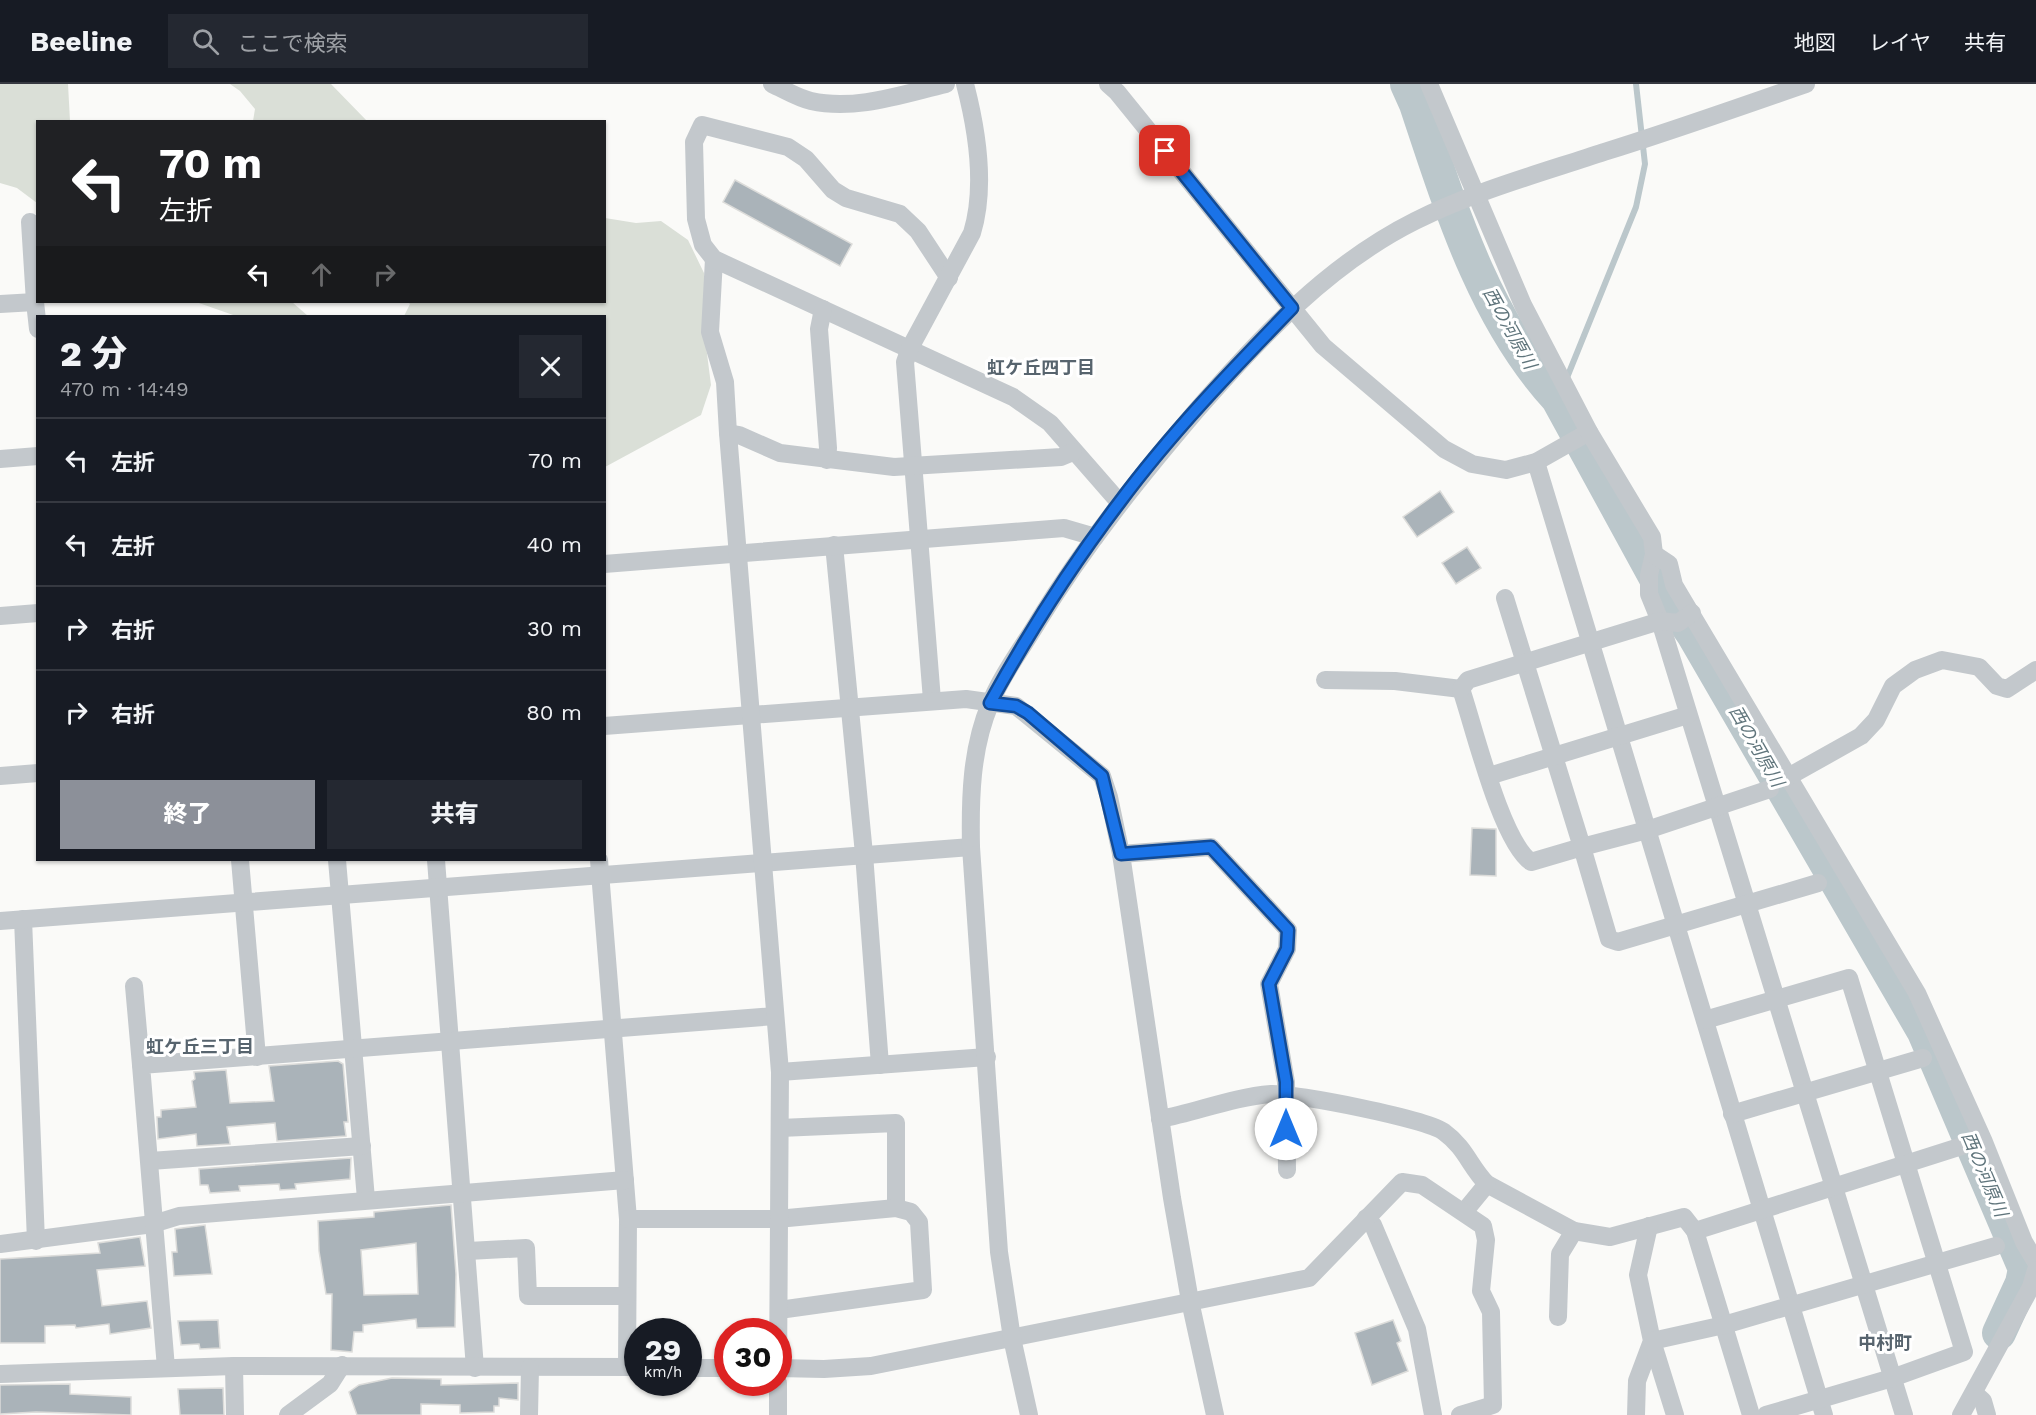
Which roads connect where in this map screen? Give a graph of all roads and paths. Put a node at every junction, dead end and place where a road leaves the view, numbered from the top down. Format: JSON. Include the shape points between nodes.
{"nodes":[{"id":1,"x":772,"y":84,"type":"edge"},
{"id":2,"x":946,"y":84,"type":"edge"},
{"id":3,"x":965,"y":84,"type":"edge"},
{"id":4,"x":1108,"y":84,"type":"edge"},
{"id":5,"x":1429,"y":84,"type":"edge"},
{"id":6,"x":1806,"y":84,"type":"edge"},
{"id":7,"x":1477,"y":196,"type":"junction"},
{"id":8,"x":30,"y":222,"type":"dead end"},
{"id":9,"x":714,"y":259,"type":"junction"},
{"id":10,"x":949,"y":278,"type":"junction"},
{"id":11,"x":35,"y":302,"type":"junction"},
{"id":12,"x":0,"y":304,"type":"edge"},
{"id":13,"x":1292,"y":308,"type":"junction"},
{"id":14,"x":823,"y":309,"type":"junction"},
{"id":15,"x":36,"y":315,"type":"edge"},
{"id":16,"x":909,"y":348,"type":"junction"},
{"id":17,"x":1589,"y":432,"type":"junction"},
{"id":18,"x":728,"y":434,"type":"junction"},
{"id":19,"x":1073,"y":452,"type":"junction"},
{"id":20,"x":36,"y":456,"type":"edge"},
{"id":21,"x":0,"y":459,"type":"edge"},
{"id":22,"x":827,"y":460,"type":"junction"},
{"id":23,"x":1536,"y":462,"type":"junction"},
{"id":24,"x":911,"y":467,"type":"junction"},
{"id":25,"x":1119,"y":502,"type":"junction"},
{"id":26,"x":1095,"y":537,"type":"junction"},
{"id":27,"x":918,"y":538,"type":"junction"},
{"id":28,"x":834,"y":545,"type":"junction"},
{"id":29,"x":736,"y":553,"type":"junction"},
{"id":30,"x":1652,"y":563,"type":"junction"},
{"id":31,"x":606,"y":564,"type":"edge"},
{"id":32,"x":1505,"y":598,"type":"dead end"},
{"id":33,"x":36,"y":613,"type":"edge"},
{"id":34,"x":0,"y":616,"type":"edge"},
{"id":35,"x":1686,"y":618,"type":"junction"},
{"id":36,"x":1660,"y":621,"type":"junction"},
{"id":37,"x":1589,"y":643,"type":"junction"},
{"id":38,"x":1526,"y":664,"type":"junction"},
{"id":39,"x":2036,"y":670,"type":"edge"},
{"id":40,"x":1325,"y":680,"type":"dead end"},
{"id":41,"x":1461,"y":689,"type":"junction"},
{"id":42,"x":932,"y":700,"type":"junction"},
{"id":43,"x":990,"y":703,"type":"junction"},
{"id":44,"x":848,"y":707,"type":"junction"},
{"id":45,"x":1688,"y":715,"type":"junction"},
{"id":46,"x":751,"y":716,"type":"junction"},
{"id":47,"x":606,"y":726,"type":"edge"},
{"id":48,"x":1617,"y":735,"type":"junction"},
{"id":49,"x":1554,"y":755,"type":"junction"},
{"id":50,"x":36,"y":773,"type":"edge"},
{"id":51,"x":0,"y":776,"type":"edge"},
{"id":52,"x":1489,"y":776,"type":"junction"},
{"id":53,"x":1788,"y":777,"type":"junction"},
{"id":54,"x":1770,"y":789,"type":"dead end"},
{"id":55,"x":1717,"y":806,"type":"junction"},
{"id":56,"x":1647,"y":830,"type":"junction"},
{"id":57,"x":1582,"y":847,"type":"junction"},
{"id":58,"x":971,"y":848,"type":"junction"},
{"id":59,"x":864,"y":854,"type":"junction"},
{"id":60,"x":1121,"y":854,"type":"junction"},
{"id":61,"x":240,"y":861,"type":"edge"},
{"id":62,"x":337,"y":861,"type":"edge"},
{"id":63,"x":436,"y":861,"type":"edge"},
{"id":64,"x":765,"y":862,"type":"junction"},
{"id":65,"x":599,"y":867,"type":"edge"},
{"id":66,"x":1818,"y":883,"type":"dead end"},
{"id":67,"x":439,"y":888,"type":"junction"},
{"id":68,"x":339,"y":896,"type":"junction"},
{"id":69,"x":243,"y":903,"type":"junction"},
{"id":70,"x":1745,"y":903,"type":"junction"},
{"id":71,"x":23,"y":919,"type":"junction"},
{"id":72,"x":0,"y":921,"type":"edge"},
{"id":73,"x":1675,"y":926,"type":"junction"},
{"id":74,"x":134,"y":986,"type":"dead end"},
{"id":75,"x":1776,"y":1000,"type":"junction"},
{"id":76,"x":775,"y":1016,"type":"junction"},
{"id":77,"x":1705,"y":1020,"type":"junction"},
{"id":78,"x":612,"y":1029,"type":"junction"},
{"id":79,"x":450,"y":1041,"type":"junction"},
{"id":80,"x":353,"y":1050,"type":"junction"},
{"id":81,"x":257,"y":1057,"type":"junction"},
{"id":82,"x":987,"y":1057,"type":"junction"},
{"id":83,"x":1923,"y":1058,"type":"dead end"},
{"id":84,"x":141,"y":1065,"type":"junction"},
{"id":85,"x":880,"y":1065,"type":"junction"},
{"id":86,"x":1876,"y":1071,"type":"junction"},
{"id":87,"x":780,"y":1072,"type":"junction"},
{"id":88,"x":1805,"y":1093,"type":"junction"},
{"id":89,"x":1286,"y":1095,"type":"junction"},
{"id":90,"x":1732,"y":1114,"type":"junction"},
{"id":91,"x":1160,"y":1119,"type":"junction"},
{"id":92,"x":780,"y":1128,"type":"junction"},
{"id":93,"x":362,"y":1146,"type":"junction"},
{"id":94,"x":1962,"y":1146,"type":"dead end"},
{"id":95,"x":150,"y":1161,"type":"junction"},
{"id":96,"x":1907,"y":1165,"type":"junction"},
{"id":97,"x":1287,"y":1170,"type":"dead end"},
{"id":98,"x":625,"y":1180,"type":"junction"},
{"id":99,"x":1487,"y":1184,"type":"junction"},
{"id":100,"x":1833,"y":1186,"type":"junction"},
{"id":101,"x":463,"y":1193,"type":"junction"},
{"id":102,"x":366,"y":1199,"type":"junction"},
{"id":103,"x":896,"y":1208,"type":"junction"},
{"id":104,"x":1762,"y":1209,"type":"junction"},
{"id":105,"x":1464,"y":1212,"type":"junction"},
{"id":106,"x":1366,"y":1218,"type":"junction"},
{"id":107,"x":628,"y":1219,"type":"junction"},
{"id":108,"x":777,"y":1219,"type":"junction"},
{"id":109,"x":153,"y":1224,"type":"junction"},
{"id":110,"x":1649,"y":1226,"type":"junction"},
{"id":111,"x":1574,"y":1231,"type":"junction"},
{"id":112,"x":1695,"y":1231,"type":"junction"},
{"id":113,"x":36,"y":1241,"type":"junction"},
{"id":114,"x":0,"y":1244,"type":"edge"},
{"id":115,"x":1996,"y":1246,"type":"dead end"},
{"id":116,"x":468,"y":1251,"type":"junction"},
{"id":117,"x":2036,"y":1262,"type":"edge"},
{"id":118,"x":1936,"y":1263,"type":"junction"},
{"id":119,"x":2036,"y":1270,"type":"edge"},
{"id":120,"x":1863,"y":1285,"type":"junction"},
{"id":121,"x":627,"y":1296,"type":"junction"},
{"id":122,"x":1190,"y":1301,"type":"junction"},
{"id":123,"x":1791,"y":1306,"type":"junction"},
{"id":124,"x":779,"y":1310,"type":"junction"},
{"id":125,"x":1558,"y":1317,"type":"dead end"},
{"id":126,"x":629,"y":1318,"type":"edge"},
{"id":127,"x":779,"y":1318,"type":"edge"},
{"id":128,"x":1724,"y":1326,"type":"junction"},
{"id":129,"x":1012,"y":1338,"type":"junction"},
{"id":130,"x":1652,"y":1341,"type":"junction"},
{"id":131,"x":342,"y":1365,"type":"junction"},
{"id":132,"x":234,"y":1366,"type":"junction"},
{"id":133,"x":624,"y":1367,"type":"edge"},
{"id":134,"x":166,"y":1368,"type":"junction"},
{"id":135,"x":475,"y":1368,"type":"junction"},
{"id":136,"x":530,"y":1368,"type":"junction"},
{"id":137,"x":792,"y":1370,"type":"edge"},
{"id":138,"x":0,"y":1374,"type":"edge"},
{"id":139,"x":1892,"y":1378,"type":"junction"},
{"id":140,"x":1974,"y":1393,"type":"junction"},
{"id":141,"x":778,"y":1396,"type":"edge"},
{"id":142,"x":1822,"y":1407,"type":"edge"},
{"id":143,"x":235,"y":1415,"type":"edge"},
{"id":144,"x":288,"y":1415,"type":"edge"},
{"id":145,"x":529,"y":1415,"type":"edge"},
{"id":146,"x":778,"y":1415,"type":"edge"},
{"id":147,"x":1029,"y":1415,"type":"edge"},
{"id":148,"x":1215,"y":1415,"type":"edge"},
{"id":149,"x":1433,"y":1415,"type":"edge"},
{"id":150,"x":1460,"y":1415,"type":"edge"},
{"id":151,"x":1636,"y":1415,"type":"edge"},
{"id":152,"x":1676,"y":1415,"type":"edge"},
{"id":153,"x":1751,"y":1415,"type":"edge"},
{"id":154,"x":1766,"y":1415,"type":"edge"},
{"id":155,"x":1904,"y":1415,"type":"edge"},
{"id":156,"x":1961,"y":1415,"type":"edge"},
{"id":157,"x":1987,"y":1415,"type":"edge"}],
"edges":[{"from":1,"to":2,"type":"street","via":[[809,101],[837,105]]},
{"from":3,"to":10,"type":"street","via":[[979,170],[978,213]]},
{"from":4,"to":13,"type":"street"},
{"from":5,"to":7,"type":"street"},
{"from":6,"to":7,"type":"street"},
{"from":7,"to":13,"type":"street","via":[[1406,227],[1351,261]]},
{"from":7,"to":17,"type":"street","via":[[1523,305]]},
{"from":8,"to":11,"type":"street"},
{"from":9,"to":10,"type":"street","via":[[703,245],[696,219],[693,142],[702,125],[788,147],[846,198],[900,214],[918,231]]},
{"from":9,"to":14,"type":"street"},
{"from":9,"to":18,"type":"street","via":[[710,332],[725,382]]},
{"from":10,"to":16,"type":"street"},
{"from":11,"to":12,"type":"street"},
{"from":11,"to":15,"type":"street"},
{"from":13,"to":23,"type":"street","via":[[1323,346],[1444,449],[1473,464],[1506,470]]},
{"from":13,"to":25,"type":"street","via":[[1241,360]]},
{"from":14,"to":16,"type":"street"},
{"from":14,"to":22,"type":"street","via":[[819,328]]},
{"from":16,"to":19,"type":"street","via":[[1013,398],[1050,423]]},
{"from":16,"to":24,"type":"street","via":[[904,362]]},
{"from":17,"to":23,"type":"street"},
{"from":17,"to":30,"type":"street","via":[[1652,537]]},
{"from":18,"to":22,"type":"street","via":[[780,453]]},
{"from":18,"to":29,"type":"street"},
{"from":19,"to":24,"type":"street","via":[[1061,457]]},
{"from":19,"to":25,"type":"street"},
{"from":20,"to":21,"type":"street"},
{"from":22,"to":24,"type":"street"},
{"from":23,"to":37,"type":"street"},
{"from":24,"to":27,"type":"street"},
{"from":25,"to":26,"type":"street"},
{"from":26,"to":27,"type":"street","via":[[1064,528]]},
{"from":26,"to":43,"type":"street"},
{"from":27,"to":28,"type":"street"},
{"from":27,"to":42,"type":"street"},
{"from":28,"to":29,"type":"street"},
{"from":28,"to":44,"type":"street"},
{"from":29,"to":31,"type":"street"},
{"from":29,"to":46,"type":"street"},
{"from":30,"to":35,"type":"street","via":[[1669,564]]},
{"from":30,"to":36,"type":"street","via":[[1649,594]]},
{"from":32,"to":38,"type":"street"},
{"from":33,"to":34,"type":"street"},
{"from":35,"to":36,"type":"street"},
{"from":35,"to":53,"type":"street"},
{"from":36,"to":37,"type":"street"},
{"from":36,"to":45,"type":"street"},
{"from":37,"to":38,"type":"street"},
{"from":37,"to":48,"type":"street"},
{"from":38,"to":41,"type":"street","via":[[1468,680]]},
{"from":38,"to":49,"type":"street"},
{"from":39,"to":53,"type":"street","via":[[2007,689],[1997,686],[1979,667],[1942,660],[1915,670],[1893,686],[1876,720],[1861,736]]},
{"from":40,"to":41,"type":"street","via":[[1395,681]]},
{"from":41,"to":52,"type":"street"},
{"from":42,"to":43,"type":"street"},
{"from":42,"to":44,"type":"street"},
{"from":43,"to":58,"type":"street","via":[[978,738],[970,794]]},
{"from":43,"to":60,"type":"street","via":[[1016,706],[1028,713],[1102,776]]},
{"from":44,"to":46,"type":"street"},
{"from":44,"to":59,"type":"street"},
{"from":45,"to":48,"type":"street"},
{"from":45,"to":55,"type":"street"},
{"from":46,"to":47,"type":"street"},
{"from":46,"to":64,"type":"street"},
{"from":48,"to":49,"type":"street"},
{"from":48,"to":56,"type":"street"},
{"from":49,"to":52,"type":"street"},
{"from":49,"to":57,"type":"street"},
{"from":50,"to":51,"type":"street"},
{"from":52,"to":57,"type":"street","via":[[1506,828],[1522,855],[1531,862]]},
{"from":53,"to":117,"type":"street","via":[[1930,1020]]},
{"from":54,"to":55,"type":"street"},
{"from":55,"to":56,"type":"street"},
{"from":55,"to":70,"type":"street"},
{"from":56,"to":57,"type":"street"},
{"from":56,"to":73,"type":"street"},
{"from":57,"to":73,"type":"street","via":[[1609,939],[1618,942]]},
{"from":58,"to":59,"type":"street"},
{"from":58,"to":82,"type":"street"},
{"from":59,"to":64,"type":"street"},
{"from":59,"to":85,"type":"street"},
{"from":60,"to":89,"type":"street","via":[[1211,847],[1288,930],[1287,949],[1269,984]]},
{"from":60,"to":91,"type":"street"},
{"from":61,"to":69,"type":"street"},
{"from":62,"to":68,"type":"street"},
{"from":63,"to":67,"type":"street"},
{"from":64,"to":65,"type":"street"},
{"from":64,"to":76,"type":"street"},
{"from":65,"to":67,"type":"street"},
{"from":65,"to":78,"type":"street"},
{"from":66,"to":70,"type":"street"},
{"from":67,"to":68,"type":"street"},
{"from":67,"to":79,"type":"street"},
{"from":68,"to":69,"type":"street"},
{"from":68,"to":80,"type":"street"},
{"from":69,"to":71,"type":"street"},
{"from":69,"to":81,"type":"street"},
{"from":70,"to":73,"type":"street"},
{"from":70,"to":75,"type":"street"},
{"from":71,"to":72,"type":"street"},
{"from":71,"to":113,"type":"street"},
{"from":73,"to":77,"type":"street"},
{"from":74,"to":84,"type":"street"},
{"from":75,"to":77,"type":"street"},
{"from":75,"to":86,"type":"street","via":[[1849,978]]},
{"from":75,"to":88,"type":"street"},
{"from":76,"to":78,"type":"street"},
{"from":76,"to":87,"type":"street"},
{"from":77,"to":90,"type":"street"},
{"from":78,"to":79,"type":"street"},
{"from":78,"to":98,"type":"street"},
{"from":79,"to":80,"type":"street"},
{"from":79,"to":101,"type":"street"},
{"from":80,"to":81,"type":"street"},
{"from":80,"to":93,"type":"street"},
{"from":81,"to":84,"type":"street"},
{"from":82,"to":85,"type":"street"},
{"from":82,"to":129,"type":"street","via":[[999,1252]]},
{"from":83,"to":86,"type":"street"},
{"from":84,"to":95,"type":"street"},
{"from":85,"to":87,"type":"street"},
{"from":86,"to":88,"type":"street"},
{"from":86,"to":96,"type":"street"},
{"from":87,"to":92,"type":"street"},
{"from":88,"to":90,"type":"street"},
{"from":88,"to":100,"type":"street"},
{"from":89,"to":91,"type":"street","via":[[1238,1099]]},
{"from":89,"to":97,"type":"street"},
{"from":89,"to":99,"type":"street","via":[[1422,1122],[1443,1130],[1465,1150]]},
{"from":90,"to":104,"type":"street"},
{"from":91,"to":122,"type":"street"},
{"from":92,"to":103,"type":"street","via":[[896,1123]]},
{"from":92,"to":108,"type":"street"},
{"from":93,"to":95,"type":"street"},
{"from":93,"to":102,"type":"street"},
{"from":94,"to":96,"type":"street"},
{"from":95,"to":109,"type":"street"},
{"from":96,"to":100,"type":"street"},
{"from":96,"to":118,"type":"street"},
{"from":98,"to":101,"type":"street"},
{"from":98,"to":107,"type":"street"},
{"from":99,"to":105,"type":"street"},
{"from":99,"to":111,"type":"street"},
{"from":100,"to":104,"type":"street"},
{"from":100,"to":120,"type":"street"},
{"from":101,"to":102,"type":"street"},
{"from":101,"to":116,"type":"street"},
{"from":102,"to":109,"type":"street","via":[[179,1216]]},
{"from":103,"to":108,"type":"street"},
{"from":103,"to":124,"type":"street","via":[[911,1212],[919,1222],[922,1290]]},
{"from":104,"to":112,"type":"street"},
{"from":104,"to":123,"type":"street"},
{"from":105,"to":106,"type":"street","via":[[1422,1185],[1402,1182]]},
{"from":105,"to":150,"type":"street","via":[[1483,1226],[1486,1240],[1481,1291],[1491,1312],[1493,1405]]},
{"from":106,"to":122,"type":"street","via":[[1309,1278]]},
{"from":106,"to":149,"type":"street","via":[[1373,1225],[1417,1329]]},
{"from":107,"to":108,"type":"street"},
{"from":107,"to":121,"type":"street"},
{"from":108,"to":124,"type":"street"},
{"from":109,"to":113,"type":"street"},
{"from":109,"to":134,"type":"street"},
{"from":110,"to":111,"type":"street","via":[[1610,1237]]},
{"from":110,"to":112,"type":"street","via":[[1684,1217]]},
{"from":110,"to":130,"type":"street","via":[[1638,1275]]},
{"from":111,"to":125,"type":"street","via":[[1560,1254]]},
{"from":112,"to":128,"type":"street"},
{"from":113,"to":114,"type":"street"},
{"from":115,"to":118,"type":"street"},
{"from":116,"to":121,"type":"street","via":[[525,1248],[528,1296]]},
{"from":116,"to":135,"type":"street"},
{"from":118,"to":120,"type":"street"},
{"from":118,"to":139,"type":"street","via":[[1964,1353]]},
{"from":119,"to":140,"type":"street","via":[[2031,1287]]},
{"from":120,"to":123,"type":"street"},
{"from":120,"to":139,"type":"street"},
{"from":121,"to":126,"type":"street"},
{"from":122,"to":129,"type":"street"},
{"from":122,"to":148,"type":"street"},
{"from":123,"to":128,"type":"street"},
{"from":123,"to":142,"type":"street"},
{"from":124,"to":127,"type":"street"},
{"from":128,"to":130,"type":"street"},
{"from":128,"to":153,"type":"street"},
{"from":129,"to":137,"type":"street","via":[[871,1366]]},
{"from":129,"to":147,"type":"street"},
{"from":130,"to":151,"type":"street","via":[[1637,1381]]},
{"from":130,"to":152,"type":"street"},
{"from":131,"to":132,"type":"street"},
{"from":131,"to":135,"type":"street"},
{"from":131,"to":144,"type":"street","via":[[330,1384]]},
{"from":132,"to":134,"type":"street"},
{"from":132,"to":143,"type":"street"},
{"from":133,"to":136,"type":"street"},
{"from":134,"to":138,"type":"street"},
{"from":135,"to":136,"type":"street"},
{"from":136,"to":145,"type":"street"},
{"from":139,"to":142,"type":"street"},
{"from":139,"to":155,"type":"street"},
{"from":140,"to":156,"type":"street"},
{"from":140,"to":157,"type":"street","via":[[1983,1401]]},
{"from":141,"to":146,"type":"street"},
{"from":142,"to":154,"type":"street"}]}
